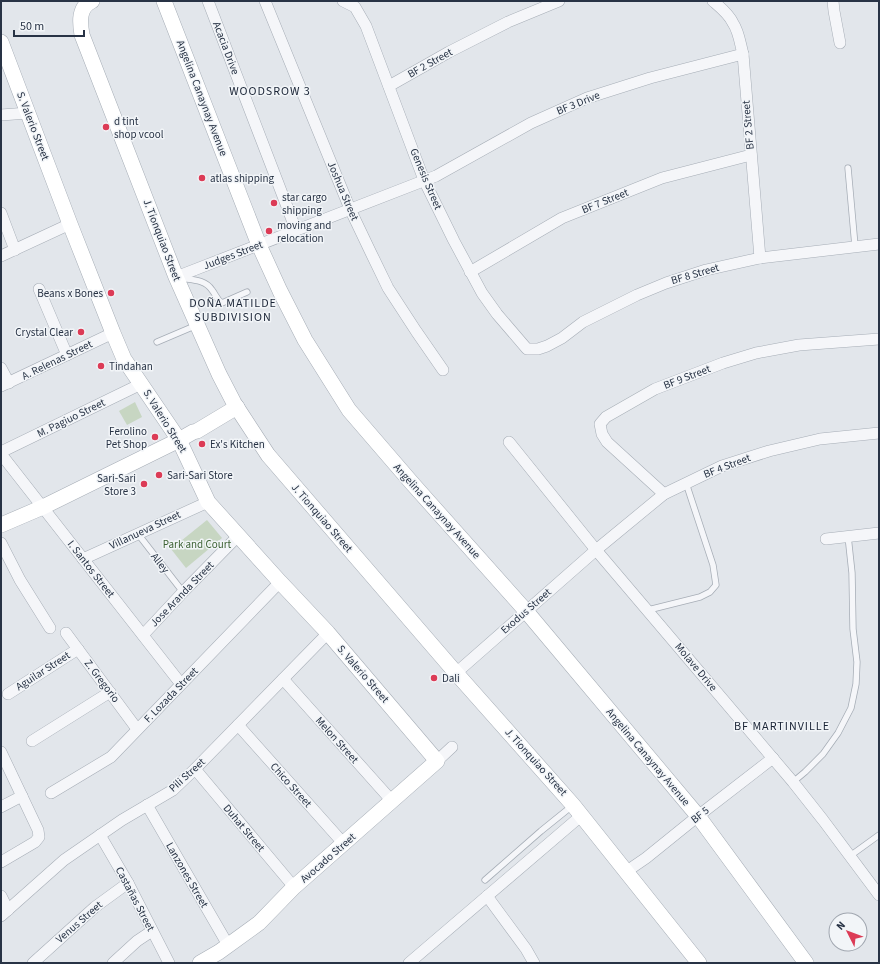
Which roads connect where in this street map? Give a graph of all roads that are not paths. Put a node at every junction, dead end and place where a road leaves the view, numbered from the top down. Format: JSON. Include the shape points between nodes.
{"nodes":[{"id":1,"x":92,"y":1,"type":"edge"},
{"id":2,"x":164,"y":1,"type":"edge"},
{"id":3,"x":208,"y":1,"type":"edge"},
{"id":4,"x":264,"y":1,"type":"edge"},
{"id":5,"x":343,"y":1,"type":"edge"},
{"id":6,"x":559,"y":1,"type":"edge"},
{"id":7,"x":713,"y":1,"type":"edge"},
{"id":8,"x":834,"y":1,"type":"edge"},
{"id":9,"x":1,"y":42,"type":"edge"},
{"id":10,"x":840,"y":43,"type":"dead end"},
{"id":11,"x":743,"y":54,"type":"junction"},
{"id":12,"x":389,"y":86,"type":"junction"},
{"id":13,"x":28,"y":113,"type":"junction"},
{"id":14,"x":1,"y":115,"type":"edge"},
{"id":15,"x":751,"y":156,"type":"junction"},
{"id":16,"x":848,"y":168,"type":"dead end"},
{"id":17,"x":424,"y":180,"type":"junction"},
{"id":18,"x":350,"y":209,"type":"junction"},
{"id":19,"x":1,"y":213,"type":"edge"},
{"id":20,"x":70,"y":224,"type":"junction"},
{"id":21,"x":296,"y":230,"type":"junction"},
{"id":22,"x":879,"y":244,"type":"edge"},
{"id":23,"x":259,"y":245,"type":"junction"},
{"id":24,"x":855,"y":246,"type":"junction"},
{"id":25,"x":15,"y":250,"type":"junction"},
{"id":26,"x":1,"y":256,"type":"edge"},
{"id":27,"x":760,"y":258,"type":"junction"},
{"id":28,"x":470,"y":272,"type":"junction"},
{"id":29,"x":176,"y":277,"type":"junction"},
{"id":30,"x":39,"y":289,"type":"dead end"},
{"id":31,"x":247,"y":292,"type":"dead end"},
{"id":32,"x":197,"y":326,"type":"junction"},
{"id":33,"x":113,"y":333,"type":"junction"},
{"id":34,"x":879,"y":339,"type":"edge"},
{"id":35,"x":157,"y":342,"type":"dead end"},
{"id":36,"x":527,"y":349,"type":"joint"},
{"id":37,"x":67,"y":355,"type":"junction"},
{"id":38,"x":1,"y":368,"type":"edge"},
{"id":39,"x":443,"y":370,"type":"dead end"},
{"id":40,"x":142,"y":384,"type":"junction"},
{"id":41,"x":5,"y":385,"type":"edge"},
{"id":42,"x":236,"y":405,"type":"junction"},
{"id":43,"x":879,"y":433,"type":"edge"},
{"id":44,"x":179,"y":440,"type":"junction"},
{"id":45,"x":509,"y":442,"type":"dead end"},
{"id":46,"x":1,"y":453,"type":"edge"},
{"id":47,"x":686,"y":483,"type":"junction"},
{"id":48,"x":664,"y":494,"type":"junction"},
{"id":49,"x":208,"y":502,"type":"junction"},
{"id":50,"x":43,"y":507,"type":"junction"},
{"id":51,"x":1,"y":524,"type":"edge"},
{"id":52,"x":879,"y":533,"type":"edge"},
{"id":53,"x":138,"y":534,"type":"junction"},
{"id":54,"x":238,"y":536,"type":"junction"},
{"id":55,"x":848,"y":536,"type":"junction"},
{"id":56,"x":826,"y":539,"type":"dead end"},
{"id":57,"x":1,"y":543,"type":"edge"},
{"id":58,"x":596,"y":550,"type":"junction"},
{"id":59,"x":83,"y":559,"type":"junction"},
{"id":60,"x":280,"y":582,"type":"junction"},
{"id":61,"x":183,"y":592,"type":"junction"},
{"id":62,"x":648,"y":610,"type":"junction"},
{"id":63,"x":526,"y":611,"type":"junction"},
{"id":64,"x":50,"y":628,"type":"dead end"},
{"id":65,"x":66,"y":633,"type":"dead end"},
{"id":66,"x":328,"y":633,"type":"junction"},
{"id":67,"x":143,"y":635,"type":"junction"},
{"id":68,"x":78,"y":649,"type":"junction"},
{"id":69,"x":456,"y":673,"type":"junction"},
{"id":70,"x":283,"y":679,"type":"junction"},
{"id":71,"x":181,"y":684,"type":"junction"},
{"id":72,"x":110,"y":692,"type":"junction"},
{"id":73,"x":8,"y":694,"type":"dead end"},
{"id":74,"x":238,"y":725,"type":"junction"},
{"id":75,"x":138,"y":729,"type":"junction"},
{"id":76,"x":32,"y":741,"type":"dead end"},
{"id":77,"x":452,"y":747,"type":"dead end"},
{"id":78,"x":1,"y":753,"type":"edge"},
{"id":79,"x":773,"y":758,"type":"junction"},
{"id":80,"x":437,"y":761,"type":"junction"},
{"id":81,"x":195,"y":769,"type":"junction"},
{"id":82,"x":793,"y":782,"type":"junction"},
{"id":83,"x":51,"y":793,"type":"dead end"},
{"id":84,"x":22,"y":796,"type":"junction"},
{"id":85,"x":392,"y":801,"type":"junction"},
{"id":86,"x":147,"y":806,"type":"junction"},
{"id":87,"x":1,"y":807,"type":"edge"},
{"id":88,"x":578,"y":810,"type":"junction"},
{"id":89,"x":698,"y":816,"type":"junction"},
{"id":90,"x":100,"y":835,"type":"junction"},
{"id":91,"x":879,"y":835,"type":"edge"},
{"id":92,"x":344,"y":844,"type":"junction"},
{"id":93,"x":850,"y":856,"type":"junction"},
{"id":94,"x":1,"y":862,"type":"edge"},
{"id":95,"x":627,"y":871,"type":"junction"},
{"id":96,"x":485,"y":880,"type":"dead end"},
{"id":97,"x":128,"y":883,"type":"junction"},
{"id":98,"x":294,"y":887,"type":"junction"},
{"id":99,"x":879,"y":895,"type":"edge"},
{"id":100,"x":1,"y":896,"type":"edge"},
{"id":101,"x":486,"y":896,"type":"junction"},
{"id":102,"x":5,"y":913,"type":"edge"},
{"id":103,"x":152,"y":931,"type":"junction"},
{"id":104,"x":228,"y":945,"type":"junction"},
{"id":105,"x":33,"y":963,"type":"edge"},
{"id":106,"x":113,"y":963,"type":"edge"},
{"id":107,"x":169,"y":963,"type":"edge"},
{"id":108,"x":200,"y":963,"type":"edge"},
{"id":109,"x":409,"y":963,"type":"edge"},
{"id":110,"x":534,"y":963,"type":"edge"},
{"id":111,"x":699,"y":963,"type":"edge"},
{"id":112,"x":806,"y":963,"type":"edge"}],
"edges":[{"from":1,"to":29,"type":"street","name":"J. Tionquiao Street","via":[[82,12],[82,35]]},
{"from":2,"to":23,"type":"street","name":"Angelina Canaynay Avenue"},
{"from":3,"to":21,"type":"street","name":"Acacia Drive"},
{"from":4,"to":18,"type":"street","name":"Joshua Street"},
{"from":5,"to":12,"type":"street","name":"Genesis Street","via":[[354,7],[366,26]]},
{"from":6,"to":12,"type":"street","name":"BF 2 Street","via":[[508,22]]},
{"from":7,"to":11,"type":"street","name":"BF 2 Street","via":[[733,22]]},
{"from":8,"to":10,"type":"street"},
{"from":9,"to":13,"type":"street","name":"S. Valerio Street"},
{"from":11,"to":15,"type":"street","name":"BF 2 Street"},
{"from":11,"to":17,"type":"street","name":"BF 3 Drive","via":[[650,78],[587,98],[531,123],[444,172]]},
{"from":12,"to":17,"type":"street","name":"Genesis Street"},
{"from":13,"to":14,"type":"street"},
{"from":13,"to":20,"type":"street","name":"S. Valerio Street"},
{"from":15,"to":27,"type":"street","name":"BF 2 Street"},
{"from":15,"to":28,"type":"street","name":"BF 7 Street","via":[[662,178],[562,218]]},
{"from":16,"to":24,"type":"lane"},
{"from":17,"to":18,"type":"street","name":"Judges Street"},
{"from":17,"to":28,"type":"street","name":"Genesis Street"},
{"from":18,"to":21,"type":"street","name":"Judges Street"},
{"from":18,"to":39,"type":"street","name":"Joshua Street","via":[[388,288]]},
{"from":19,"to":25,"type":"street"},
{"from":20,"to":25,"type":"street"},
{"from":20,"to":33,"type":"street","name":"S. Valerio Street"},
{"from":21,"to":23,"type":"street","name":"Judges Street"},
{"from":22,"to":24,"type":"street","name":"BF 8 Street"},
{"from":23,"to":29,"type":"street","name":"Judges Street"},
{"from":23,"to":63,"type":"street","name":"Angelina Canaynay Avenue","via":[[305,340],[348,410]]},
{"from":24,"to":27,"type":"street","name":"BF 8 Street"},
{"from":25,"to":26,"type":"street"},
{"from":27,"to":36,"type":"street","name":"BF 8 Street","via":[[706,270],[666,283],[583,322],[547,346]]},
{"from":28,"to":36,"type":"street","name":"Genesis Street","via":[[493,308]]},
{"from":29,"to":31,"type":"lane","via":[[201,281],[208,285],[222,303]]},
{"from":29,"to":32,"type":"street","name":"J. Tionquiao Street"},
{"from":30,"to":37,"type":"street"},
{"from":32,"to":35,"type":"lane"},
{"from":32,"to":42,"type":"street","name":"J. Tionquiao Street"},
{"from":33,"to":37,"type":"street","name":"A. Relenas Street"},
{"from":33,"to":40,"type":"street","name":"S. Valerio Street","via":[[124,358]]},
{"from":34,"to":48,"type":"street","name":"BF 9 Street","via":[[799,345],[756,353],[655,389],[606,417],[600,424],[607,442]]},
{"from":37,"to":41,"type":"street","name":"A. Relenas Street"},
{"from":38,"to":41,"type":"street"},
{"from":40,"to":44,"type":"street","name":"S. Valerio Street"},
{"from":40,"to":46,"type":"street","name":"M. Pagiuo Street"},
{"from":42,"to":44,"type":"street"},
{"from":42,"to":69,"type":"street","name":"J. Tionquiao Street","via":[[268,455]]},
{"from":43,"to":47,"type":"street","name":"BF 4 Street","via":[[820,439],[769,451],[722,466]]},
{"from":44,"to":49,"type":"street","name":"S. Valerio Street"},
{"from":44,"to":50,"type":"street"},
{"from":45,"to":58,"type":"street","name":"Molave Drive"},
{"from":46,"to":50,"type":"street","name":"I. Santos Street"},
{"from":47,"to":48,"type":"street","name":"BF 4 Street"},
{"from":47,"to":62,"type":"lane","via":[[713,565],[716,585],[700,597]]},
{"from":48,"to":58,"type":"street","name":"BF 4 Street"},
{"from":49,"to":53,"type":"street","name":"Villanueva Street"},
{"from":49,"to":54,"type":"street","name":"S. Valerio Street"},
{"from":50,"to":51,"type":"street"},
{"from":50,"to":59,"type":"street","name":"I. Santos Street"},
{"from":52,"to":55,"type":"street"},
{"from":53,"to":59,"type":"street","name":"Villanueva Street"},
{"from":53,"to":61,"type":"lane","name":"Alley"},
{"from":54,"to":60,"type":"street","name":"S. Valerio Street"},
{"from":54,"to":61,"type":"street","name":"Jose Aranda Street"},
{"from":55,"to":56,"type":"street"},
{"from":55,"to":82,"type":"lane","via":[[857,662],[851,708],[823,754]]},
{"from":57,"to":64,"type":"street","via":[[20,580]]},
{"from":58,"to":62,"type":"street","name":"Molave Drive"},
{"from":58,"to":63,"type":"street","name":"Exodus Street"},
{"from":59,"to":67,"type":"street","name":"I. Santos Street"},
{"from":60,"to":66,"type":"street","name":"S. Valerio Street"},
{"from":60,"to":71,"type":"street","name":"F. Lozada Street"},
{"from":61,"to":67,"type":"street","name":"Jose Aranda Street"},
{"from":62,"to":79,"type":"street","name":"Molave Drive"},
{"from":63,"to":69,"type":"street","name":"Exodus Street"},
{"from":63,"to":89,"type":"street","name":"Angelina Canaynay Avenue"},
{"from":65,"to":68,"type":"street","name":"Z. Gregorio"},
{"from":66,"to":70,"type":"street","name":"Pili Street"},
{"from":66,"to":80,"type":"street","name":"S. Valerio Street"},
{"from":67,"to":71,"type":"street","name":"I. Santos Street"},
{"from":68,"to":72,"type":"street","name":"Z. Gregorio"},
{"from":68,"to":73,"type":"street","name":"Aguilar Street"},
{"from":69,"to":88,"type":"street","name":"J. Tionquiao Street"},
{"from":70,"to":74,"type":"street","name":"Pili Street"},
{"from":70,"to":85,"type":"street","name":"Melon Street"},
{"from":71,"to":75,"type":"street","name":"F. Lozada Street"},
{"from":72,"to":75,"type":"street","name":"Z. Gregorio"},
{"from":72,"to":76,"type":"street"},
{"from":74,"to":81,"type":"street","name":"Pili Street"},
{"from":74,"to":92,"type":"street","name":"Chico Street"},
{"from":75,"to":83,"type":"street","name":"F. Lozada Street","via":[[111,757]]},
{"from":77,"to":80,"type":"street","name":"Avocado Street"},
{"from":78,"to":84,"type":"street"},
{"from":79,"to":82,"type":"street","name":"Molave Drive"},
{"from":79,"to":89,"type":"street","name":"BF 5"},
{"from":80,"to":85,"type":"street","name":"Avocado Street"},
{"from":81,"to":86,"type":"street","name":"Pili Street","via":[[173,790]]},
{"from":81,"to":98,"type":"street","name":"Duhat Street"},
{"from":82,"to":93,"type":"street","name":"Molave Drive"},
{"from":84,"to":87,"type":"street"},
{"from":84,"to":94,"type":"street","via":[[38,830],[39,838]]},
{"from":85,"to":92,"type":"street","name":"Avocado Street"},
{"from":86,"to":90,"type":"street","name":"Pili Street"},
{"from":86,"to":104,"type":"street","name":"Lanzones Street"},
{"from":88,"to":95,"type":"street","name":"J. Tionquiao Street"},
{"from":88,"to":96,"type":"lane","via":[[541,831]]},
{"from":88,"to":101,"type":"street","via":[[528,862]]},
{"from":89,"to":95,"type":"street","name":"BF 5"},
{"from":89,"to":112,"type":"street","name":"Angelina Canaynay Avenue"},
{"from":90,"to":97,"type":"street","name":"Castañas Street"},
{"from":90,"to":102,"type":"street","name":"Pili Street","via":[[64,860]]},
{"from":91,"to":93,"type":"lane"},
{"from":92,"to":98,"type":"street","name":"Avocado Street"},
{"from":93,"to":99,"type":"street","name":"Molave Drive"},
{"from":95,"to":111,"type":"street","name":"J. Tionquiao Street"},
{"from":97,"to":103,"type":"street","name":"Castañas Street"},
{"from":97,"to":105,"type":"street","name":"Venus Street","via":[[95,907]]},
{"from":98,"to":104,"type":"street","name":"Avocado Street","via":[[259,923]]},
{"from":100,"to":102,"type":"street"},
{"from":101,"to":109,"type":"street"},
{"from":101,"to":110,"type":"street"},
{"from":103,"to":106,"type":"street"},
{"from":103,"to":107,"type":"street","name":"Castañas Street"},
{"from":104,"to":108,"type":"street","name":"Avocado Street"}]}
